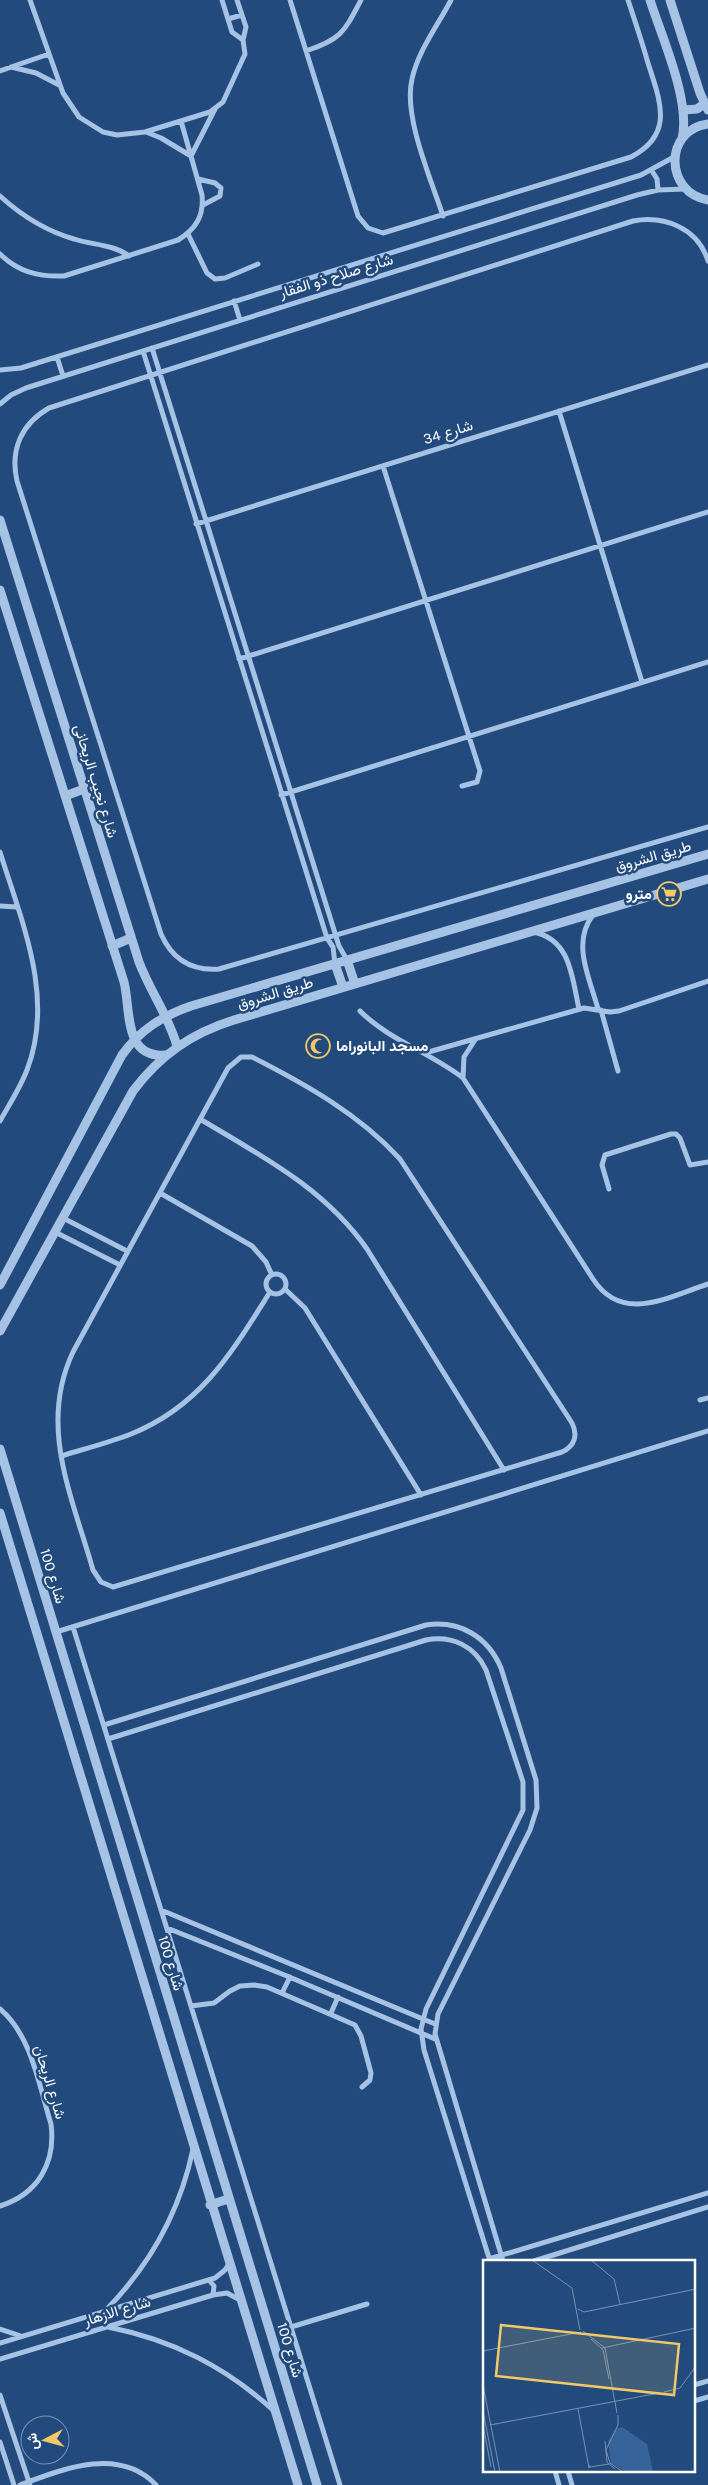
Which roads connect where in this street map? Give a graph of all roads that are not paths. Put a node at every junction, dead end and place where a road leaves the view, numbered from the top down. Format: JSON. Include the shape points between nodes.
{"nodes":[{"id":1,"x":30,"y":0,"type":"edge"},
{"id":2,"x":223,"y":0,"type":"edge"},
{"id":3,"x":237,"y":0,"type":"edge"},
{"id":4,"x":290,"y":0,"type":"edge"},
{"id":5,"x":361,"y":0,"type":"edge"},
{"id":6,"x":451,"y":0,"type":"edge"},
{"id":7,"x":628,"y":0,"type":"edge"},
{"id":8,"x":650,"y":0,"type":"edge"},
{"id":9,"x":670,"y":0,"type":"edge"},
{"id":10,"x":242,"y":15,"type":"junction"},
{"id":11,"x":228,"y":19,"type":"junction"},
{"id":12,"x":243,"y":40,"type":"junction"},
{"id":13,"x":306,"y":51,"type":"junction"},
{"id":14,"x":49,"y":54,"type":"junction"},
{"id":15,"x":11,"y":67,"type":"junction"},
{"id":16,"x":0,"y":71,"type":"edge"},
{"id":17,"x":60,"y":85,"type":"junction"},
{"id":18,"x":706,"y":107,"type":"edge"},
{"id":19,"x":216,"y":108,"type":"junction"},
{"id":20,"x":684,"y":110,"type":"junction"},
{"id":21,"x":181,"y":121,"type":"junction"},
{"id":22,"x":708,"y":124,"type":"edge"},
{"id":23,"x":145,"y":132,"type":"junction"},
{"id":24,"x":682,"y":139,"type":"junction"},
{"id":25,"x":191,"y":156,"type":"junction"},
{"id":26,"x":674,"y":157,"type":"junction"},
{"id":27,"x":652,"y":170,"type":"junction"},
{"id":28,"x":198,"y":179,"type":"junction"},
{"id":29,"x":685,"y":189,"type":"junction"},
{"id":30,"x":658,"y":190,"type":"junction"},
{"id":31,"x":0,"y":196,"type":"edge"},
{"id":32,"x":706,"y":202,"type":"edge"},
{"id":33,"x":203,"y":205,"type":"junction"},
{"id":34,"x":442,"y":216,"type":"junction"},
{"id":35,"x":188,"y":234,"type":"junction"},
{"id":36,"x":0,"y":254,"type":"edge"},
{"id":37,"x":129,"y":256,"type":"junction"},
{"id":38,"x":708,"y":261,"type":"edge"},
{"id":39,"x":258,"y":264,"type":"dead end"},
{"id":40,"x":234,"y":302,"type":"junction"},
{"id":41,"x":240,"y":320,"type":"junction"},
{"id":42,"x":152,"y":348,"type":"junction"},
{"id":43,"x":143,"y":351,"type":"junction"},
{"id":44,"x":57,"y":357,"type":"junction"},
{"id":45,"x":708,"y":365,"type":"edge"},
{"id":46,"x":0,"y":370,"type":"edge"},
{"id":47,"x":160,"y":372,"type":"junction"},
{"id":48,"x":64,"y":376,"type":"junction"},
{"id":49,"x":150,"y":376,"type":"junction"},
{"id":50,"x":0,"y":404,"type":"edge"},
{"id":51,"x":559,"y":411,"type":"junction"},
{"id":52,"x":383,"y":466,"type":"junction"},
{"id":53,"x":708,"y":512,"type":"edge"},
{"id":54,"x":0,"y":520,"type":"edge"},
{"id":55,"x":208,"y":520,"type":"junction"},
{"id":56,"x":196,"y":524,"type":"junction"},
{"id":57,"x":600,"y":546,"type":"junction"},
{"id":58,"x":0,"y":590,"type":"edge"},
{"id":59,"x":426,"y":600,"type":"junction"},
{"id":60,"x":250,"y":656,"type":"junction"},
{"id":61,"x":239,"y":659,"type":"junction"},
{"id":62,"x":708,"y":662,"type":"edge"},
{"id":63,"x":642,"y":682,"type":"junction"},
{"id":64,"x":470,"y":736,"type":"junction"},
{"id":65,"x":462,"y":786,"type":"dead end"},
{"id":66,"x":84,"y":789,"type":"junction"},
{"id":67,"x":293,"y":791,"type":"junction"},
{"id":68,"x":281,"y":795,"type":"junction"},
{"id":69,"x":65,"y":796,"type":"junction"},
{"id":70,"x":708,"y":827,"type":"edge"},
{"id":71,"x":0,"y":852,"type":"edge"},
{"id":72,"x":708,"y":854,"type":"edge"},
{"id":73,"x":2,"y":868,"type":"edge"},
{"id":74,"x":708,"y":879,"type":"edge"},
{"id":75,"x":0,"y":906,"type":"edge"},
{"id":76,"x":17,"y":907,"type":"junction"},
{"id":77,"x":595,"y":912,"type":"junction"},
{"id":78,"x":530,"y":932,"type":"junction"},
{"id":79,"x":338,"y":935,"type":"junction"},
{"id":80,"x":131,"y":938,"type":"junction"},
{"id":81,"x":327,"y":938,"type":"junction"},
{"id":82,"x":112,"y":946,"type":"junction"},
{"id":83,"x":347,"y":960,"type":"junction"},
{"id":84,"x":335,"y":964,"type":"junction"},
{"id":85,"x":708,"y":981,"type":"edge"},
{"id":86,"x":355,"y":984,"type":"junction"},
{"id":87,"x":343,"y":987,"type":"junction"},
{"id":88,"x":580,"y":1009,"type":"junction"},
{"id":89,"x":599,"y":1010,"type":"junction"},
{"id":90,"x":360,"y":1011,"type":"dead end"},
{"id":91,"x":164,"y":1016,"type":"junction"},
{"id":92,"x":134,"y":1040,"type":"junction"},
{"id":93,"x":475,"y":1040,"type":"junction"},
{"id":94,"x":177,"y":1046,"type":"junction"},
{"id":95,"x":425,"y":1053,"type":"junction"},
{"id":96,"x":164,"y":1056,"type":"junction"},
{"id":97,"x":618,"y":1071,"type":"dead end"},
{"id":98,"x":463,"y":1078,"type":"junction"},
{"id":99,"x":200,"y":1119,"type":"junction"},
{"id":100,"x":0,"y":1121,"type":"edge"},
{"id":101,"x":708,"y":1162,"type":"edge"},
{"id":102,"x":609,"y":1189,"type":"dead end"},
{"id":103,"x":160,"y":1192,"type":"junction"},
{"id":104,"x":63,"y":1218,"type":"junction"},
{"id":105,"x":55,"y":1232,"type":"junction"},
{"id":106,"x":128,"y":1252,"type":"junction"},
{"id":107,"x":120,"y":1265,"type":"junction"},
{"id":108,"x":272,"y":1275,"type":"junction"},
{"id":109,"x":708,"y":1284,"type":"edge"},
{"id":110,"x":0,"y":1285,"type":"edge"},
{"id":111,"x":285,"y":1289,"type":"junction"},
{"id":112,"x":270,"y":1292,"type":"junction"},
{"id":113,"x":0,"y":1330,"type":"edge"},
{"id":114,"x":708,"y":1398,"type":"edge"},
{"id":115,"x":700,"y":1400,"type":"dead end"},
{"id":116,"x":708,"y":1430,"type":"edge"},
{"id":117,"x":0,"y":1449,"type":"edge"},
{"id":118,"x":61,"y":1456,"type":"junction"},
{"id":119,"x":504,"y":1470,"type":"junction"},
{"id":120,"x":421,"y":1495,"type":"junction"},
{"id":121,"x":0,"y":1513,"type":"edge"},
{"id":122,"x":73,"y":1627,"type":"junction"},
{"id":123,"x":56,"y":1632,"type":"junction"},
{"id":124,"x":267,"y":1675,"type":"junction"},
{"id":125,"x":271,"y":1688,"type":"junction"},
{"id":126,"x":104,"y":1725,"type":"junction"},
{"id":127,"x":108,"y":1739,"type":"junction"},
{"id":128,"x":161,"y":1910,"type":"junction"},
{"id":129,"x":167,"y":1928,"type":"junction"},
{"id":130,"x":293,"y":1964,"type":"junction"},
{"id":131,"x":289,"y":1976,"type":"junction"},
{"id":132,"x":282,"y":1993,"type":"junction"},
{"id":133,"x":338,"y":1998,"type":"junction"},
{"id":134,"x":191,"y":2006,"type":"junction"},
{"id":135,"x":0,"y":2009,"type":"edge"},
{"id":136,"x":330,"y":2013,"type":"junction"},
{"id":137,"x":422,"y":2019,"type":"junction"},
{"id":138,"x":436,"y":2024,"type":"junction"},
{"id":139,"x":421,"y":2033,"type":"junction"},
{"id":140,"x":435,"y":2039,"type":"junction"},
{"id":141,"x":362,"y":2087,"type":"dead end"},
{"id":142,"x":193,"y":2148,"type":"junction"},
{"id":143,"x":472,"y":2162,"type":"junction"},
{"id":144,"x":460,"y":2166,"type":"junction"},
{"id":145,"x":708,"y":2192,"type":"edge"},
{"id":146,"x":228,"y":2199,"type":"junction"},
{"id":147,"x":210,"y":2204,"type":"junction"},
{"id":148,"x":0,"y":2206,"type":"edge"},
{"id":149,"x":708,"y":2207,"type":"edge"},
{"id":150,"x":502,"y":2258,"type":"edge"},
{"id":151,"x":490,"y":2260,"type":"edge"},
{"id":152,"x":537,"y":2260,"type":"edge"},
{"id":153,"x":229,"y":2264,"type":"junction"},
{"id":154,"x":208,"y":2280,"type":"junction"},
{"id":155,"x":213,"y":2294,"type":"junction"},
{"id":156,"x":240,"y":2300,"type":"junction"},
{"id":157,"x":367,"y":2304,"type":"dead end"},
{"id":158,"x":105,"y":2311,"type":"junction"},
{"id":159,"x":108,"y":2327,"type":"junction"},
{"id":160,"x":291,"y":2327,"type":"junction"},
{"id":161,"x":0,"y":2329,"type":"edge"},
{"id":162,"x":22,"y":2336,"type":"junction"},
{"id":163,"x":0,"y":2343,"type":"edge"},
{"id":164,"x":277,"y":2355,"type":"junction"},
{"id":165,"x":0,"y":2359,"type":"edge"},
{"id":166,"x":259,"y":2361,"type":"junction"},
{"id":167,"x":708,"y":2381,"type":"edge"},
{"id":168,"x":696,"y":2385,"type":"edge"},
{"id":169,"x":0,"y":2395,"type":"edge"},
{"id":170,"x":275,"y":2411,"type":"junction"},
{"id":171,"x":0,"y":2442,"type":"edge"},
{"id":172,"x":554,"y":2472,"type":"edge"},
{"id":173,"x":568,"y":2472,"type":"edge"},
{"id":174,"x":30,"y":2483,"type":"edge"},
{"id":175,"x":14,"y":2485,"type":"edge"},
{"id":176,"x":20,"y":2485,"type":"edge"},
{"id":177,"x":156,"y":2485,"type":"edge"},
{"id":178,"x":298,"y":2485,"type":"edge"},
{"id":179,"x":317,"y":2485,"type":"edge"},
{"id":180,"x":340,"y":2485,"type":"edge"},
{"id":181,"x":559,"y":2485,"type":"edge"},
{"id":182,"x":572,"y":2485,"type":"edge"}],
"edges":[{"from":1,"to":14,"type":"street"},
{"from":2,"to":11,"type":"street"},
{"from":3,"to":10,"type":"street"},
{"from":4,"to":13,"type":"street"},
{"from":5,"to":13,"type":"street","via":[[338,38]]},
{"from":6,"to":34,"type":"street","via":[[416,66],[410,92],[412,119]]},
{"from":7,"to":34,"type":"street","via":[[661,103],[660,125],[649,145],[631,157]]},
{"from":8,"to":20,"type":"street"},
{"from":9,"to":18,"type":"street"},
{"from":10,"to":11,"type":"street"},
{"from":10,"to":12,"type":"street","via":[[246,28]]},
{"from":11,"to":12,"type":"street","via":[[234,35]]},
{"from":12,"to":19,"type":"street","via":[[246,49],[244,59]]},
{"from":13,"to":34,"type":"street","via":[[362,223],[383,232]]},
{"from":14,"to":15,"type":"street"},
{"from":14,"to":17,"type":"street"},
{"from":15,"to":16,"type":"street"},
{"from":15,"to":17,"type":"street","via":[[36,73]]},
{"from":17,"to":23,"type":"street","via":[[69,106],[90,126],[117,135]]},
{"from":18,"to":20,"type":"street"},
{"from":19,"to":21,"type":"street"},
{"from":19,"to":25,"type":"street"},
{"from":20,"to":24,"type":"street"},
{"from":21,"to":23,"type":"street"},
{"from":21,"to":25,"type":"street"},
{"from":22,"to":24,"type":"street","via":[[694,128]]},
{"from":23,"to":25,"type":"street","via":[[162,138]]},
{"from":24,"to":26,"type":"street"},
{"from":25,"to":28,"type":"street"},
{"from":26,"to":27,"type":"street","name":"شارع صلاح ذو الفقار"},
{"from":26,"to":29,"type":"street","via":[[676,174]]},
{"from":27,"to":30,"type":"street"},
{"from":27,"to":40,"type":"street","name":"شارع صلاح ذو الفقار"},
{"from":28,"to":33,"type":"street"},
{"from":28,"to":33,"type":"street","via":[[221,188],[218,199]]},
{"from":29,"to":30,"type":"street","name":"شارع صلاح ذو الفقار"},
{"from":29,"to":32,"type":"street"},
{"from":30,"to":41,"type":"street","name":"شارع صلاح ذو الفقار"},
{"from":31,"to":37,"type":"street","via":[[26,217],[50,230],[115,248]]},
{"from":33,"to":35,"type":"street","via":[[199,221]]},
{"from":35,"to":37,"type":"street"},
{"from":35,"to":39,"type":"street","via":[[207,273],[215,279]]},
{"from":36,"to":37,"type":"street","via":[[15,266],[50,277],[77,273]]},
{"from":38,"to":47,"type":"street","via":[[695,239],[680,226],[652,219],[632,221]]},
{"from":40,"to":41,"type":"street"},
{"from":40,"to":44,"type":"street","name":"شارع صلاح ذو الفقار"},
{"from":41,"to":42,"type":"street","name":"شارع صلاح ذو الفقار"},
{"from":42,"to":43,"type":"street","name":"شارع صلاح ذو الفقار"},
{"from":42,"to":47,"type":"street"},
{"from":43,"to":48,"type":"street","name":"شارع صلاح ذو الفقار"},
{"from":43,"to":49,"type":"street"},
{"from":44,"to":46,"type":"street","name":"شارع صلاح ذو الفقار","via":[[21,368]]},
{"from":44,"to":48,"type":"street"},
{"from":45,"to":51,"type":"street","name":"شارع 34"},
{"from":47,"to":49,"type":"street"},
{"from":47,"to":55,"type":"street"},
{"from":48,"to":50,"type":"street","name":"شارع صلاح ذو الفقار","via":[[26,388]]},
{"from":49,"to":56,"type":"street"},
{"from":49,"to":81,"type":"street","via":[[49,408],[40,414],[24,429],[17,444],[14,460],[17,481],[164,943],[184,962],[210,970]]},
{"from":51,"to":52,"type":"street","name":"شارع 34"},
{"from":51,"to":57,"type":"street"},
{"from":52,"to":55,"type":"street","name":"شارع 34"},
{"from":52,"to":59,"type":"street"},
{"from":53,"to":57,"type":"street"},
{"from":54,"to":66,"type":"street","name":"شارع نجيب الريحانى"},
{"from":55,"to":56,"type":"street","name":"شارع 34"},
{"from":55,"to":60,"type":"street"},
{"from":56,"to":61,"type":"street"},
{"from":57,"to":59,"type":"street"},
{"from":57,"to":63,"type":"street"},
{"from":58,"to":69,"type":"street"},
{"from":59,"to":60,"type":"street"},
{"from":59,"to":64,"type":"street"},
{"from":60,"to":61,"type":"street"},
{"from":60,"to":67,"type":"street"},
{"from":61,"to":68,"type":"street"},
{"from":62,"to":63,"type":"street"},
{"from":63,"to":64,"type":"street"},
{"from":64,"to":65,"type":"street","via":[[480,777],[477,782]]},
{"from":64,"to":67,"type":"street"},
{"from":66,"to":69,"type":"street"},
{"from":66,"to":80,"type":"street","name":"شارع نجيب الريحانى"},
{"from":67,"to":68,"type":"street"},
{"from":67,"to":79,"type":"street"},
{"from":68,"to":81,"type":"street"},
{"from":69,"to":82,"type":"street"},
{"from":70,"to":79,"type":"street"},
{"from":71,"to":73,"type":"street"},
{"from":72,"to":83,"type":"street","name":"طريق الشروق"},
{"from":73,"to":76,"type":"street"},
{"from":74,"to":77,"type":"street","name":"طريق الشروق"},
{"from":75,"to":76,"type":"street"},
{"from":76,"to":100,"type":"street","via":[[38,984],[39,1014],[26,1072]]},
{"from":77,"to":78,"type":"street","name":"طريق الشروق"},
{"from":77,"to":89,"type":"street","via":[[582,941]]},
{"from":78,"to":86,"type":"street","name":"طريق الشروق"},
{"from":78,"to":88,"type":"street","via":[[553,939],[564,951]]},
{"from":79,"to":81,"type":"street"},
{"from":79,"to":83,"type":"street","via":[[339,946]]},
{"from":80,"to":82,"type":"street"},
{"from":80,"to":91,"type":"street","name":"شارع نجيب الريحانى"},
{"from":81,"to":84,"type":"street","via":[[333,947]]},
{"from":82,"to":92,"type":"street","via":[[127,993]]},
{"from":83,"to":84,"type":"street","name":"طريق الشروق"},
{"from":83,"to":86,"type":"street"},
{"from":84,"to":87,"type":"street"},
{"from":84,"to":91,"type":"street","name":"طريق الشروق"},
{"from":85,"to":89,"type":"street","via":[[619,1011]]},
{"from":86,"to":87,"type":"street","name":"طريق الشروق"},
{"from":87,"to":94,"type":"street","name":"طريق الشروق","via":[[215,1026]]},
{"from":88,"to":89,"type":"street"},
{"from":88,"to":93,"type":"street"},
{"from":89,"to":97,"type":"street"},
{"from":90,"to":95,"type":"street","via":[[377,1026]]},
{"from":91,"to":92,"type":"street","name":"طريق الشروق"},
{"from":91,"to":94,"type":"street","name":"شارع نجيب الريحانى"},
{"from":92,"to":96,"type":"street","via":[[147,1053]]},
{"from":92,"to":110,"type":"street","name":"طريق الشروق","via":[[117,1063]]},
{"from":93,"to":95,"type":"street"},
{"from":93,"to":98,"type":"street","via":[[464,1057]]},
{"from":94,"to":96,"type":"street","name":"طريق الشروق"},
{"from":95,"to":98,"type":"street"},
{"from":96,"to":104,"type":"street","name":"طريق الشروق","via":[[133,1091]]},
{"from":98,"to":109,"type":"street","via":[[604,1293],[619,1302],[636,1305]]},
{"from":99,"to":103,"type":"street"},
{"from":99,"to":119,"type":"street","via":[[294,1176],[347,1223],[367,1249]]},
{"from":99,"to":119,"type":"street","via":[[231,1063],[241,1057],[252,1057],[332,1102],[378,1137],[400,1159],[574,1428],[574,1442],[567,1450]]},
{"from":101,"to":102,"type":"street","via":[[690,1165],[680,1138],[671,1134],[605,1155],[602,1165]]},
{"from":103,"to":106,"type":"street"},
{"from":103,"to":108,"type":"street","via":[[252,1246]]},
{"from":104,"to":105,"type":"street","name":"طريق الشروق"},
{"from":104,"to":106,"type":"street"},
{"from":105,"to":107,"type":"street"},
{"from":105,"to":113,"type":"street","name":"طريق الشروق"},
{"from":106,"to":107,"type":"street"},
{"from":107,"to":118,"type":"street","via":[[63,1375],[56,1415]]},
{"from":108,"to":111,"type":"street","via":[[283,1276]]},
{"from":108,"to":112,"type":"street","via":[[266,1284]]},
{"from":111,"to":112,"type":"street","via":[[278,1294]]},
{"from":111,"to":120,"type":"street","via":[[305,1308]]},
{"from":112,"to":118,"type":"street","via":[[220,1369],[180,1407],[132,1434]]},
{"from":114,"to":115,"type":"street"},
{"from":116,"to":122,"type":"street"},
{"from":117,"to":123,"type":"street","name":"شارع 100"},
{"from":118,"to":120,"type":"street","via":[[94,1570],[101,1582],[114,1587]]},
{"from":119,"to":120,"type":"street"},
{"from":121,"to":142,"type":"street"},
{"from":122,"to":123,"type":"street"},
{"from":122,"to":126,"type":"street"},
{"from":123,"to":146,"type":"street","name":"شارع 100"},
{"from":124,"to":125,"type":"street"},
{"from":124,"to":126,"type":"street"},
{"from":124,"to":138,"type":"street","via":[[434,1624],[460,1627],[475,1635],[498,1660],[536,1780],[537,1808],[530,1830],[438,2014]]},
{"from":125,"to":127,"type":"street"},
{"from":125,"to":137,"type":"street","via":[[434,1639],[448,1639],[468,1647],[486,1670],[523,1782],[523,1810]]},
{"from":126,"to":127,"type":"street"},
{"from":127,"to":128,"type":"street"},
{"from":128,"to":129,"type":"street"},
{"from":128,"to":130,"type":"street"},
{"from":129,"to":131,"type":"street"},
{"from":129,"to":134,"type":"street"},
{"from":130,"to":131,"type":"street"},
{"from":130,"to":137,"type":"street"},
{"from":131,"to":132,"type":"street"},
{"from":131,"to":133,"type":"street"},
{"from":132,"to":134,"type":"street","via":[[260,1985],[247,1985],[234,1988],[214,2003]]},
{"from":132,"to":136,"type":"street"},
{"from":133,"to":136,"type":"street"},
{"from":133,"to":139,"type":"street"},
{"from":134,"to":160,"type":"street"},
{"from":135,"to":148,"type":"street","name":"شارع الريحان","via":[[11,2018],[24,2039],[53,2139],[52,2154],[40,2180],[17,2199]]},
{"from":136,"to":141,"type":"street","via":[[352,2022],[360,2032],[371,2075]]},
{"from":137,"to":138,"type":"street"},
{"from":137,"to":139,"type":"street"},
{"from":138,"to":140,"type":"street"},
{"from":139,"to":140,"type":"street"},
{"from":139,"to":144,"type":"street"},
{"from":140,"to":143,"type":"street"},
{"from":142,"to":147,"type":"street"},
{"from":142,"to":158,"type":"street","via":[[183,2188],[160,2240],[134,2280]]},
{"from":143,"to":144,"type":"street"},
{"from":143,"to":150,"type":"street"},
{"from":144,"to":151,"type":"street"},
{"from":145,"to":150,"type":"street"},
{"from":146,"to":147,"type":"street"},
{"from":146,"to":164,"type":"street","name":"شارع 100"},
{"from":147,"to":153,"type":"street"},
{"from":149,"to":152,"type":"street"},
{"from":150,"to":151,"type":"street"},
{"from":153,"to":154,"type":"street","name":"شارع الازهار","via":[[221,2274]]},
{"from":153,"to":156,"type":"street"},
{"from":154,"to":155,"type":"street","via":[[214,2286]]},
{"from":154,"to":158,"type":"street","name":"شارع الازهار"},
{"from":155,"to":156,"type":"street","name":"شارع الازهار","via":[[227,2293]]},
{"from":155,"to":159,"type":"street","name":"شارع الازهار"},
{"from":156,"to":166,"type":"street"},
{"from":157,"to":160,"type":"street"},
{"from":158,"to":162,"type":"street","name":"شارع الازهار"},
{"from":159,"to":165,"type":"street","name":"شارع الازهار"},
{"from":159,"to":170,"type":"street","via":[[160,2340],[202,2358],[233,2377]]},
{"from":160,"to":180,"type":"street"},
{"from":161,"to":162,"type":"street"},
{"from":162,"to":163,"type":"street","name":"شارع الازهار"},
{"from":164,"to":166,"type":"street"},
{"from":164,"to":179,"type":"street","name":"شارع 100"},
{"from":166,"to":170,"type":"street"},
{"from":167,"to":168,"type":"street"},
{"from":169,"to":174,"type":"street"},
{"from":170,"to":178,"type":"street"},
{"from":171,"to":175,"type":"street"},
{"from":172,"to":181,"type":"street"},
{"from":173,"to":182,"type":"street"},
{"from":174,"to":176,"type":"street"},
{"from":174,"to":177,"type":"street","via":[[100,2462],[134,2468]]}]}
